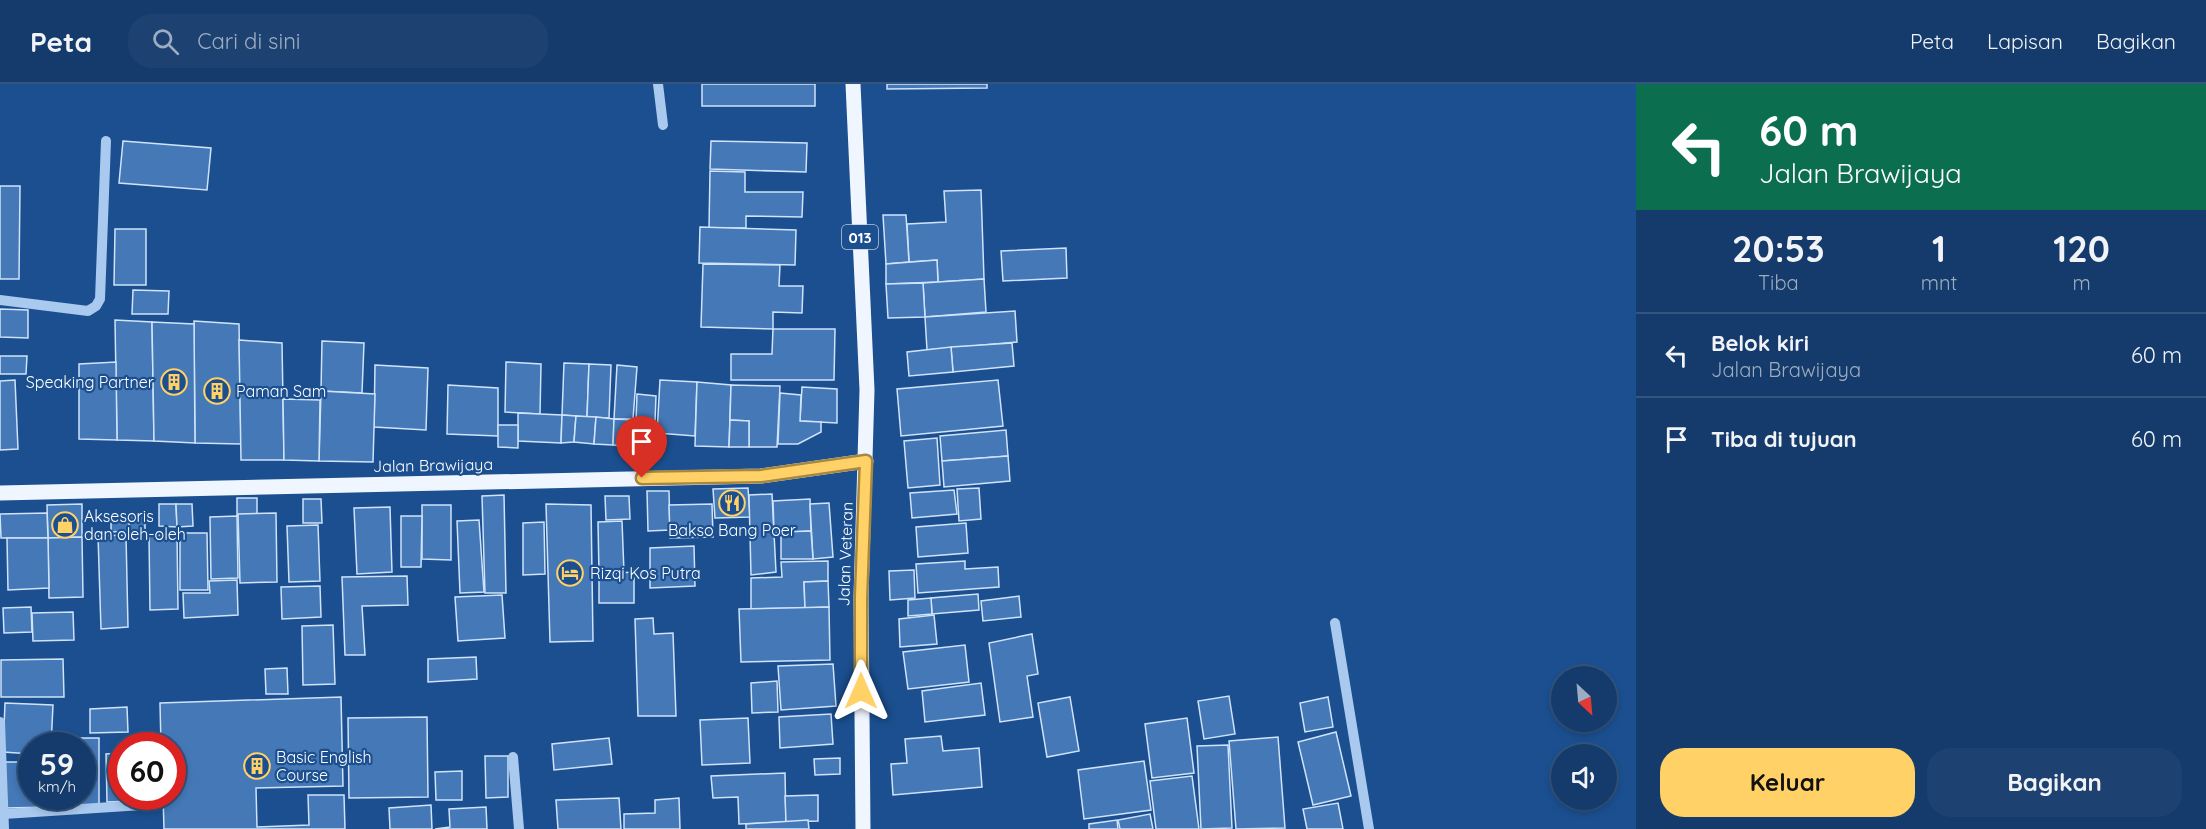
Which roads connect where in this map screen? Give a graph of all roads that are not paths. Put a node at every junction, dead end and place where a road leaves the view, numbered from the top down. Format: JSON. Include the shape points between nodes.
{"nodes":[{"id":1,"x":658,"y":84,"type":"edge"},
{"id":2,"x":853,"y":84,"type":"edge"},
{"id":3,"x":663,"y":125,"type":"dead end"},
{"id":4,"x":106,"y":141,"type":"dead end"},
{"id":5,"x":0,"y":300,"type":"edge"},
{"id":6,"x":866,"y":461,"type":"junction"},
{"id":7,"x":0,"y":493,"type":"edge"},
{"id":8,"x":1335,"y":623,"type":"dead end"},
{"id":9,"x":0,"y":722,"type":"edge"},
{"id":10,"x":513,"y":757,"type":"dead end"},
{"id":11,"x":108,"y":807,"type":"edge"},
{"id":12,"x":4,"y":814,"type":"junction"},
{"id":13,"x":4,"y":829,"type":"edge"},
{"id":14,"x":519,"y":829,"type":"edge"},
{"id":15,"x":863,"y":829,"type":"edge"},
{"id":16,"x":1369,"y":829,"type":"edge"}],
"edges":[{"from":1,"to":3,"type":"street"},
{"from":2,"to":6,"type":"main road","number":"013","via":[[867,390]]},
{"from":4,"to":5,"type":"street","via":[[100,299],[96,306],[88,311]]},
{"from":6,"to":7,"type":"main road","name":"Jalan Brawijaya","via":[[761,476]]},
{"from":6,"to":15,"type":"main road","name":"Jalan Veteran","number":"013","via":[[861,597]]},
{"from":8,"to":16,"type":"street"},
{"from":9,"to":12,"type":"street"},
{"from":10,"to":14,"type":"street"},
{"from":11,"to":12,"type":"street"},
{"from":12,"to":13,"type":"street"}]}
